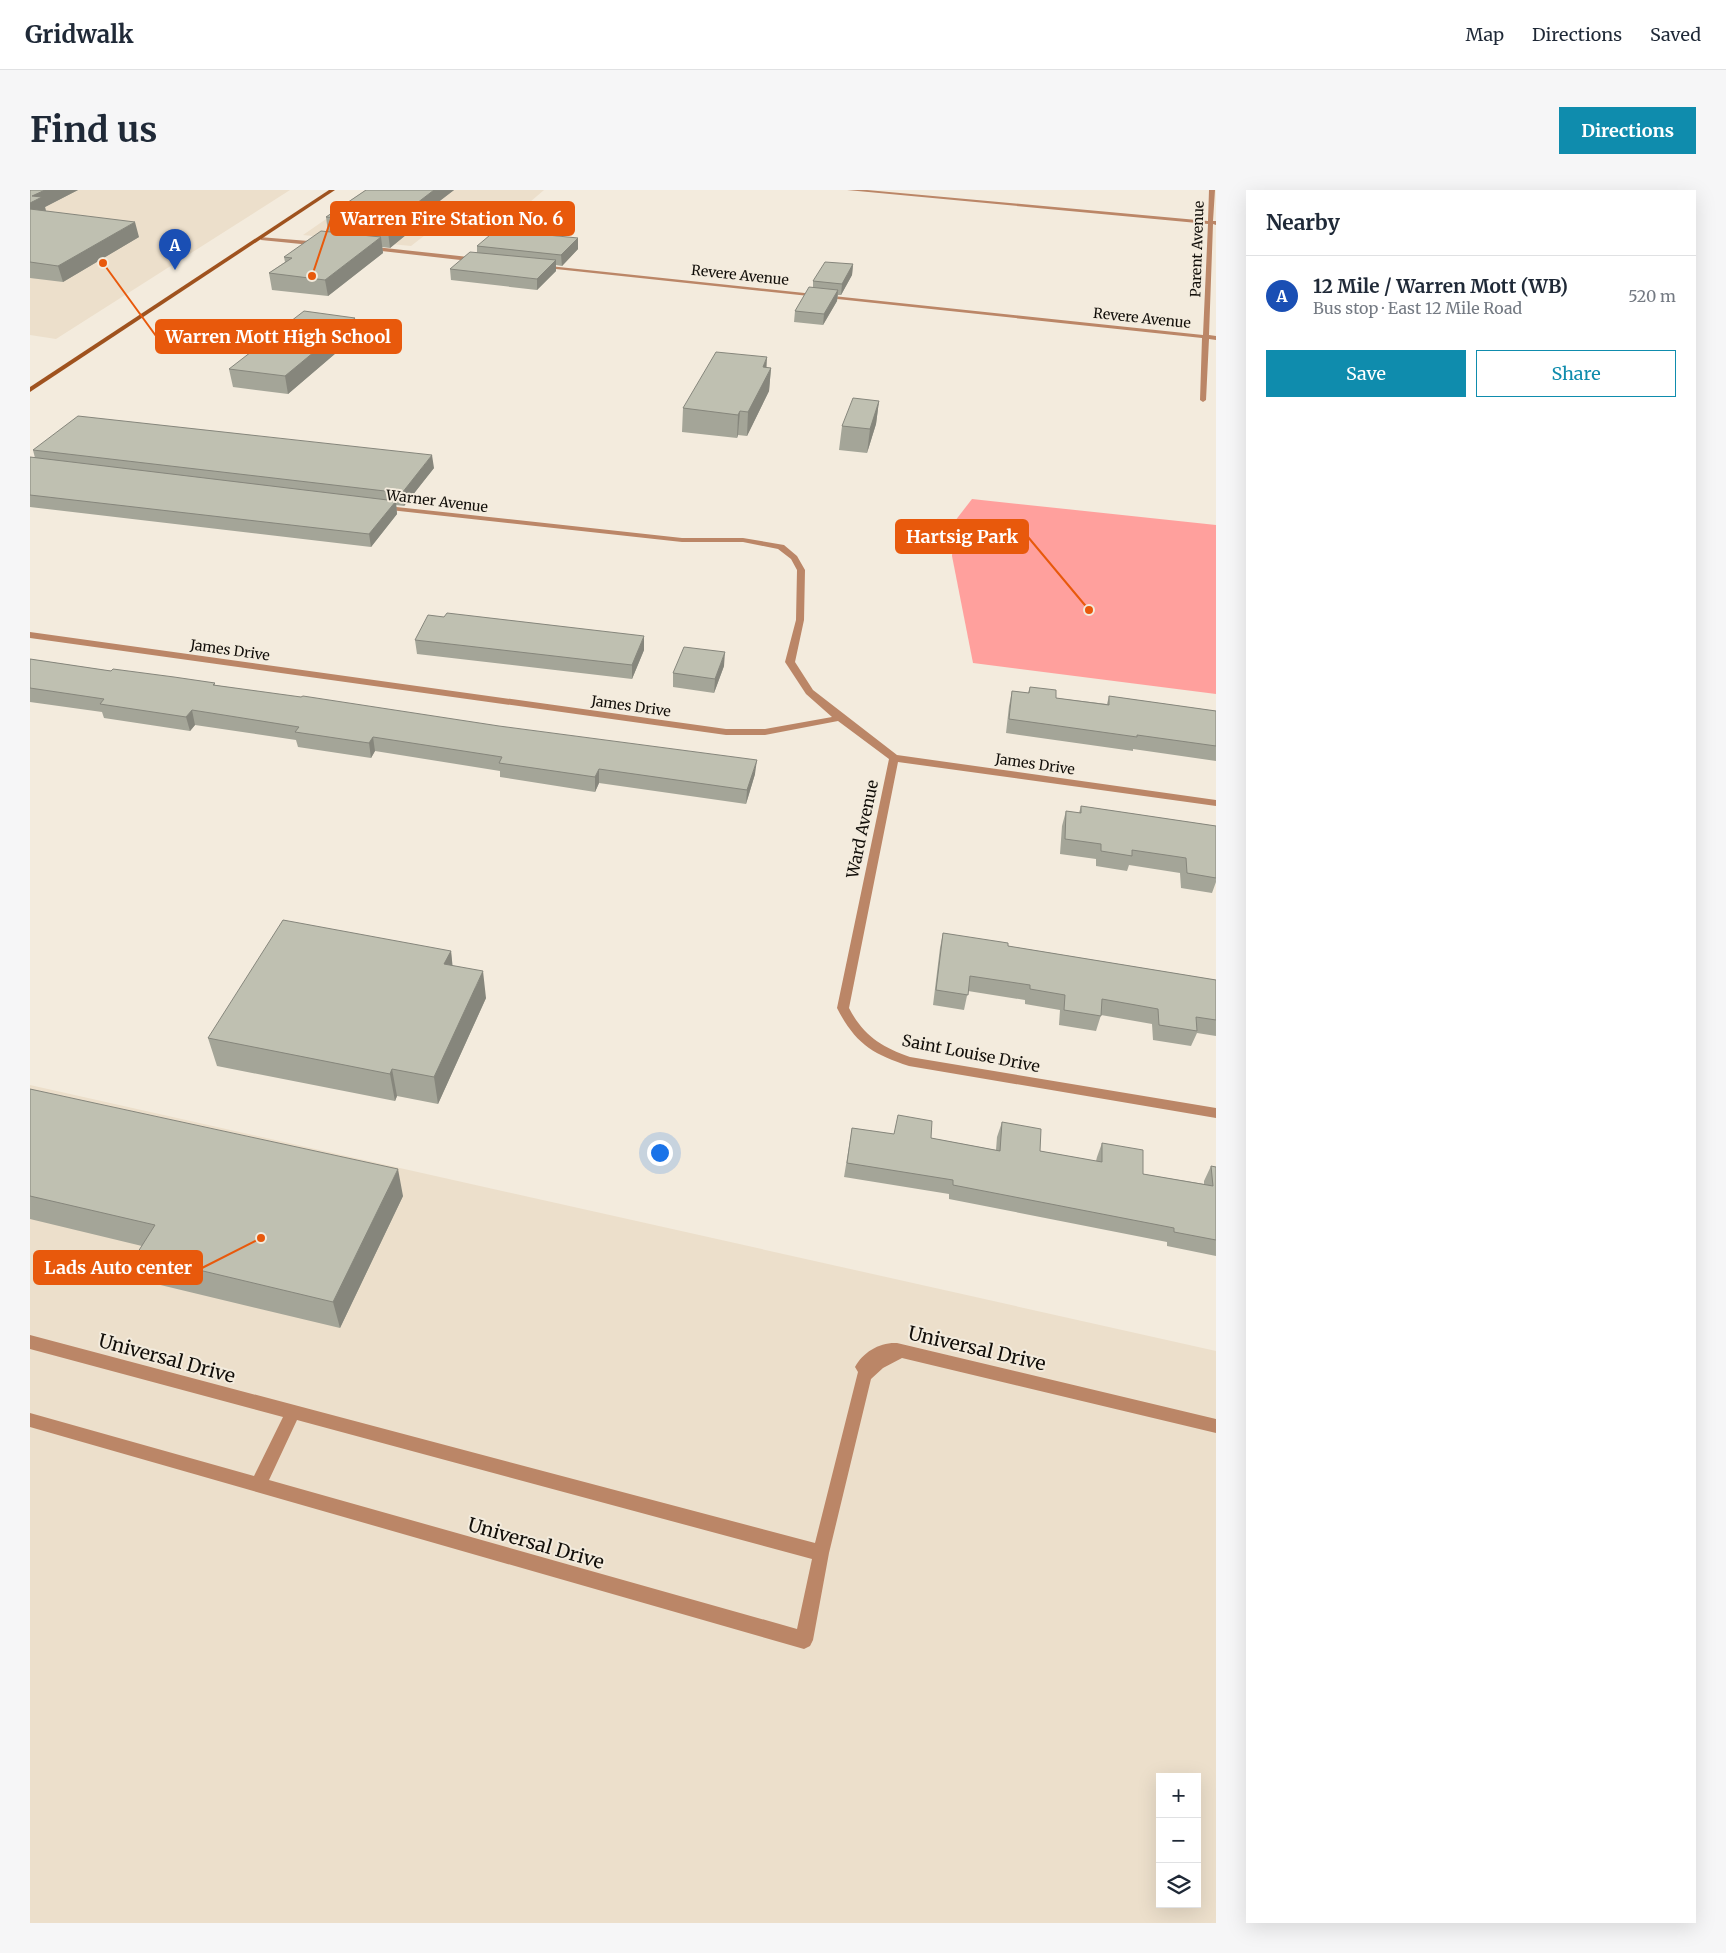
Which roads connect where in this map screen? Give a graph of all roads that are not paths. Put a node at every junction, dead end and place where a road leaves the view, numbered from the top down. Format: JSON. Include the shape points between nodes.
{"nodes":[{"id":1,"x":332,"y":190,"type":"edge"},
{"id":2,"x":850,"y":190,"type":"edge"},
{"id":3,"x":1212,"y":190,"type":"edge"},
{"id":4,"x":1213,"y":222,"type":"edge"},
{"id":5,"x":261,"y":238,"type":"junction"},
{"id":6,"x":330,"y":245,"type":"edge"},
{"id":7,"x":358,"y":248,"type":"edge"},
{"id":8,"x":490,"y":261,"type":"edge"},
{"id":9,"x":529,"y":266,"type":"edge"},
{"id":10,"x":1206,"y":337,"type":"junction"},
{"id":11,"x":1216,"y":338,"type":"edge"},
{"id":12,"x":30,"y":390,"type":"edge"},
{"id":13,"x":1203,"y":400,"type":"dead end"},
{"id":14,"x":367,"y":506,"type":"edge"},
{"id":15,"x":30,"y":635,"type":"edge"},
{"id":16,"x":840,"y":718,"type":"junction"},
{"id":17,"x":894,"y":758,"type":"junction"},
{"id":18,"x":1216,"y":803,"type":"edge"},
{"id":19,"x":863,"y":907,"type":"joint"},
{"id":20,"x":1216,"y":1113,"type":"edge"},
{"id":21,"x":30,"y":1342,"type":"edge"},
{"id":22,"x":293,"y":1413,"type":"junction"},
{"id":23,"x":30,"y":1420,"type":"edge"},
{"id":24,"x":1216,"y":1425,"type":"edge"},
{"id":25,"x":258,"y":1485,"type":"junction"},
{"id":26,"x":821,"y":1553,"type":"junction"}],
"edges":[{"from":1,"to":5,"type":"main road"},
{"from":2,"to":4,"type":"street"},
{"from":3,"to":4,"type":"street","name":"Parent Avenue"},
{"from":4,"to":10,"type":"street","name":"Parent Avenue"},
{"from":5,"to":6,"type":"street"},
{"from":5,"to":12,"type":"main road"},
{"from":7,"to":8,"type":"street"},
{"from":9,"to":10,"type":"street","name":"Revere Avenue"},
{"from":10,"to":11,"type":"street","name":"Revere Avenue"},
{"from":10,"to":13,"type":"street","name":"Parent Avenue"},
{"from":14,"to":16,"type":"street","name":"Warner Avenue","via":[[682,540],[743,540],[781,547],[794,558],[801,570],[800,620],[790,662],[809,692]]},
{"from":15,"to":16,"type":"street","name":"James Drive","via":[[726,732],[765,732]]},
{"from":16,"to":17,"type":"street","name":"James Drive"},
{"from":17,"to":18,"type":"street","name":"James Drive"},
{"from":17,"to":19,"type":"street","name":"Ward Avenue"},
{"from":19,"to":20,"type":"street","name":"Saint Louise Drive","via":[[843,1008],[851,1026],[864,1041],[883,1052],[909,1060]]},
{"from":21,"to":22,"type":"street","name":"Universal Drive"},
{"from":22,"to":25,"type":"street"},
{"from":22,"to":26,"type":"street","name":"Universal Drive"},
{"from":23,"to":25,"type":"street","name":"Universal Drive"},
{"from":24,"to":26,"type":"street","name":"Universal Drive","via":[[901,1352],[878,1363],[864,1376]]},
{"from":25,"to":26,"type":"street","name":"Universal Drive","via":[[803,1640]]}]}
